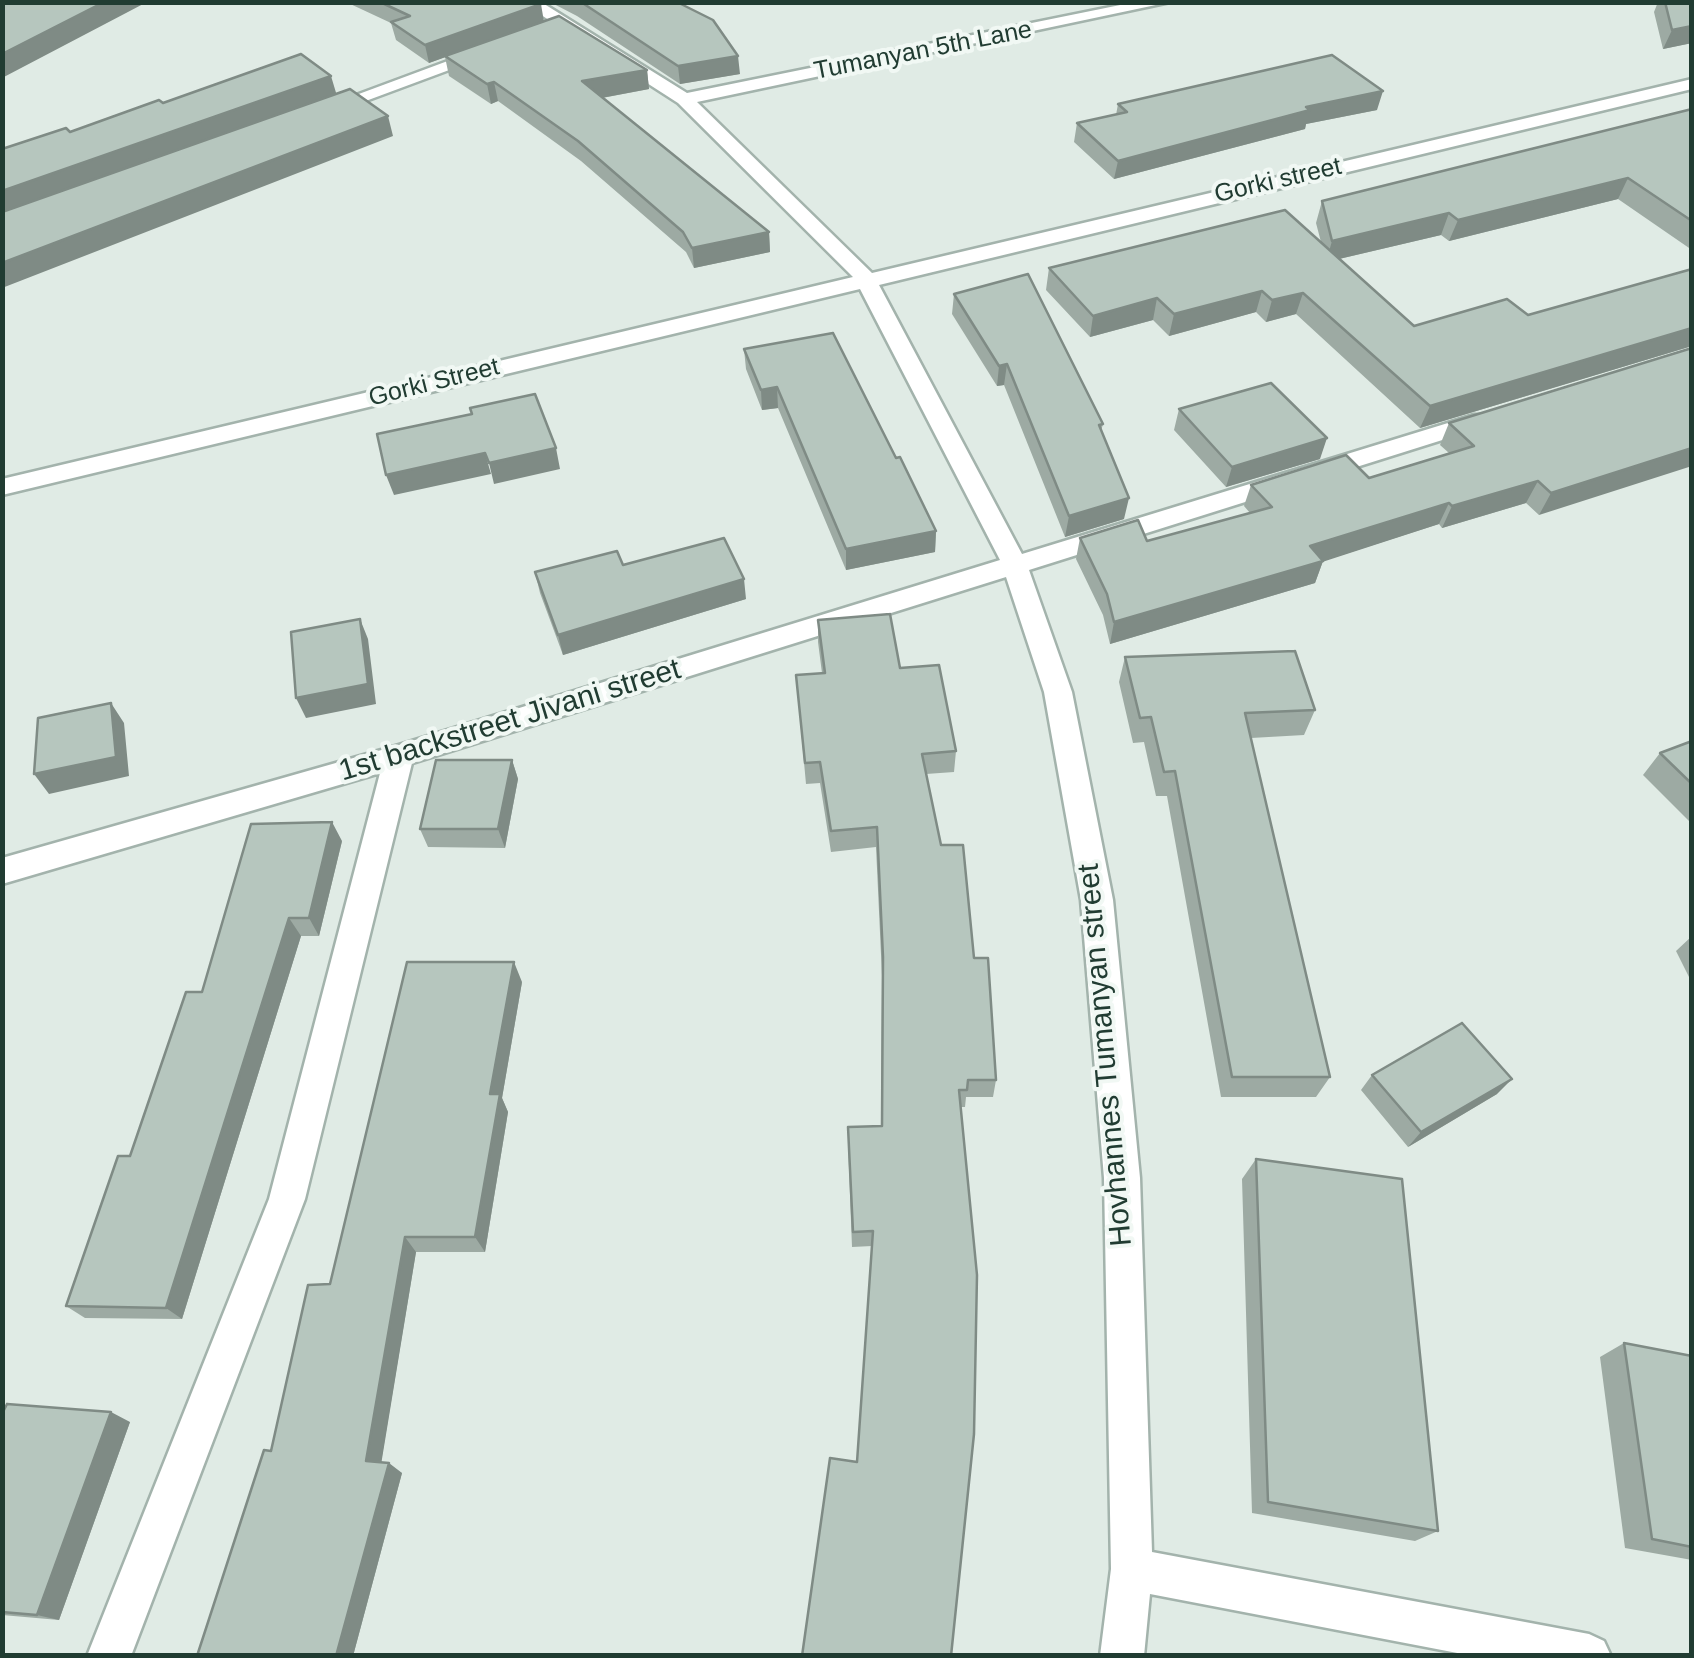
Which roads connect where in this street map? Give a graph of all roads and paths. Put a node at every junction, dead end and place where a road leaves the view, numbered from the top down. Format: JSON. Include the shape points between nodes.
{"nodes":[{"id":1,"x":529,"y":2,"type":"edge"},
{"id":2,"x":1162,"y":2,"type":"edge"},
{"id":3,"x":569,"y":24,"type":"junction"},
{"id":4,"x":1692,"y":84,"type":"edge"},
{"id":5,"x":684,"y":99,"type":"junction"},
{"id":6,"x":295,"y":121,"type":"edge"},
{"id":7,"x":866,"y":278,"type":"junction"},
{"id":8,"x":1504,"y":413,"type":"edge"},
{"id":9,"x":2,"y":488,"type":"edge"},
{"id":10,"x":1015,"y":564,"type":"junction"},
{"id":11,"x":399,"y":756,"type":"junction"},
{"id":12,"x":2,"y":871,"type":"edge"},
{"id":13,"x":1132,"y":1569,"type":"junction"},
{"id":14,"x":108,"y":1656,"type":"edge"},
{"id":15,"x":1122,"y":1656,"type":"edge"},
{"id":16,"x":1589,"y":1656,"type":"edge"}],
"edges":[{"from":1,"to":3,"type":"street","name":"Hovhannes Tumanyan street"},
{"from":2,"to":5,"type":"street","name":"Tumanyan 5th Lane"},
{"from":3,"to":5,"type":"street","name":"Hovhannes Tumanyan street"},
{"from":3,"to":6,"type":"street"},
{"from":4,"to":7,"type":"street","name":"Gorki street"},
{"from":5,"to":7,"type":"street","name":"Hovhannes Tumanyan street"},
{"from":7,"to":9,"type":"street","name":"Gorki Street"},
{"from":7,"to":10,"type":"street","name":"Hovhannes Tumanyan street"},
{"from":8,"to":10,"type":"street","name":"1st backstreet Jivani street"},
{"from":10,"to":11,"type":"street","name":"1st backstreet Jivani street"},
{"from":10,"to":13,"type":"street","name":"Hovhannes Tumanyan street","via":[[1058,692],[1097,900],[1122,1178]]},
{"from":11,"to":12,"type":"street","name":"1st backstreet Jivani street"},
{"from":11,"to":14,"type":"street","via":[[287,1199]]},
{"from":13,"to":15,"type":"street","name":"Hovhannes Tumanyan street"},
{"from":13,"to":16,"type":"street"}]}
